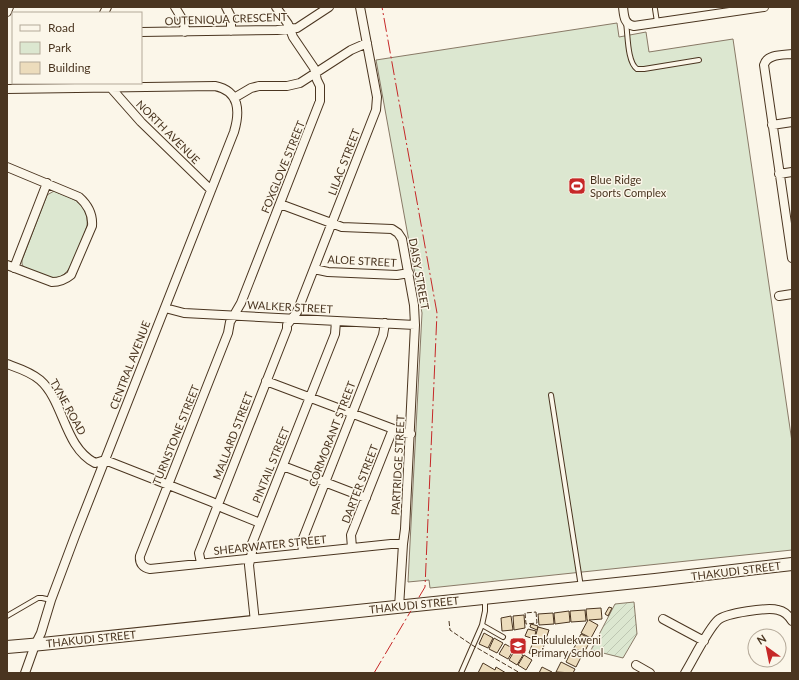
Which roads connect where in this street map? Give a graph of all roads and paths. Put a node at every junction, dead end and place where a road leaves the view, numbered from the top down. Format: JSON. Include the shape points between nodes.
{"nodes":[{"id":1,"x":9,"y":7,"type":"edge"},
{"id":2,"x":175,"y":7,"type":"edge"},
{"id":3,"x":226,"y":7,"type":"edge"},
{"id":4,"x":276,"y":7,"type":"edge"},
{"id":5,"x":328,"y":7,"type":"edge"},
{"id":6,"x":360,"y":7,"type":"edge"},
{"id":7,"x":623,"y":7,"type":"edge"},
{"id":8,"x":762,"y":7,"type":"edge"},
{"id":9,"x":655,"y":9,"type":"dead end"},
{"id":10,"x":7,"y":12,"type":"edge"},
{"id":11,"x":626,"y":23,"type":"junction"},
{"id":12,"x":657,"y":23,"type":"junction"},
{"id":13,"x":290,"y":29,"type":"junction"},
{"id":14,"x":231,"y":31,"type":"junction"},
{"id":15,"x":142,"y":32,"type":"edge"},
{"id":16,"x":186,"y":32,"type":"junction"},
{"id":17,"x":367,"y":43,"type":"junction"},
{"id":18,"x":792,"y":54,"type":"edge"},
{"id":19,"x":699,"y":60,"type":"dead end"},
{"id":20,"x":315,"y":73,"type":"junction"},
{"id":21,"x":96,"y":85,"type":"edge"},
{"id":22,"x":110,"y":88,"type":"junction"},
{"id":23,"x":7,"y":89,"type":"edge"},
{"id":24,"x":232,"y":96,"type":"junction"},
{"id":25,"x":792,"y":122,"type":"edge"},
{"id":26,"x":772,"y":125,"type":"junction"},
{"id":27,"x":7,"y":167,"type":"edge"},
{"id":28,"x":792,"y":172,"type":"edge"},
{"id":29,"x":779,"y":174,"type":"junction"},
{"id":30,"x":47,"y":183,"type":"junction"},
{"id":31,"x":211,"y":190,"type":"junction"},
{"id":32,"x":280,"y":204,"type":"junction"},
{"id":33,"x":331,"y":224,"type":"junction"},
{"id":34,"x":791,"y":241,"type":"edge"},
{"id":35,"x":792,"y":258,"type":"edge"},
{"id":36,"x":11,"y":267,"type":"edge"},
{"id":37,"x":314,"y":269,"type":"junction"},
{"id":38,"x":409,"y":274,"type":"junction"},
{"id":39,"x":792,"y":294,"type":"edge"},
{"id":40,"x":779,"y":296,"type":"dead end"},
{"id":41,"x":164,"y":308,"type":"junction"},
{"id":42,"x":235,"y":315,"type":"junction"},
{"id":43,"x":292,"y":318,"type":"junction"},
{"id":44,"x":336,"y":321,"type":"junction"},
{"id":45,"x":385,"y":323,"type":"junction"},
{"id":46,"x":415,"y":325,"type":"junction"},
{"id":47,"x":7,"y":364,"type":"edge"},
{"id":48,"x":266,"y":381,"type":"junction"},
{"id":49,"x":551,"y":395,"type":"dead end"},
{"id":50,"x":310,"y":397,"type":"junction"},
{"id":51,"x":352,"y":413,"type":"junction"},
{"id":52,"x":393,"y":429,"type":"junction"},
{"id":53,"x":411,"y":434,"type":"junction"},
{"id":54,"x":105,"y":460,"type":"junction"},
{"id":55,"x":283,"y":466,"type":"junction"},
{"id":56,"x":325,"y":482,"type":"junction"},
{"id":57,"x":168,"y":484,"type":"junction"},
{"id":58,"x":366,"y":498,"type":"junction"},
{"id":59,"x":218,"y":505,"type":"junction"},
{"id":60,"x":260,"y":523,"type":"junction"},
{"id":61,"x":403,"y":544,"type":"junction"},
{"id":62,"x":352,"y":548,"type":"junction"},
{"id":63,"x":303,"y":553,"type":"junction"},
{"id":64,"x":250,"y":558,"type":"junction"},
{"id":65,"x":201,"y":563,"type":"junction"},
{"id":66,"x":141,"y":564,"type":"joint"},
{"id":67,"x":792,"y":564,"type":"edge"},
{"id":68,"x":582,"y":588,"type":"junction"},
{"id":69,"x":485,"y":598,"type":"junction"},
{"id":70,"x":51,"y":600,"type":"junction"},
{"id":71,"x":399,"y":607,"type":"junction"},
{"id":72,"x":7,"y":616,"type":"edge"},
{"id":73,"x":663,"y":619,"type":"dead end"},
{"id":74,"x":792,"y":621,"type":"edge"},
{"id":75,"x":255,"y":622,"type":"junction"},
{"id":76,"x":482,"y":625,"type":"junction"},
{"id":77,"x":503,"y":637,"type":"dead end"},
{"id":78,"x":704,"y":641,"type":"junction"},
{"id":79,"x":35,"y":645,"type":"junction"},
{"id":80,"x":7,"y":647,"type":"edge"},
{"id":81,"x":636,"y":665,"type":"dead end"},
{"id":82,"x":25,"y":673,"type":"edge"},
{"id":83,"x":462,"y":673,"type":"edge"},
{"id":84,"x":650,"y":673,"type":"edge"},
{"id":85,"x":685,"y":673,"type":"edge"}],
"edges":[{"from":1,"to":10,"type":"street"},
{"from":2,"to":16,"type":"street","via":[[184,22]]},
{"from":3,"to":14,"type":"street","via":[[231,17]]},
{"from":4,"to":13,"type":"street","name":"FOXGLOVE STREET"},
{"from":5,"to":13,"type":"street","name":"OUTENIQUA CRESCENT","via":[[297,28]]},
{"from":6,"to":17,"type":"street","name":"LILAC STREET"},
{"from":7,"to":11,"type":"street"},
{"from":8,"to":12,"type":"street"},
{"from":9,"to":12,"type":"lane"},
{"from":11,"to":12,"type":"street","via":[[634,26]]},
{"from":11,"to":19,"type":"lane","via":[[630,58],[637,69]]},
{"from":13,"to":14,"type":"street","name":"OUTENIQUA CRESCENT"},
{"from":13,"to":20,"type":"street","name":"FOXGLOVE STREET"},
{"from":14,"to":16,"type":"street","name":"OUTENIQUA CRESCENT"},
{"from":15,"to":16,"type":"street","name":"OUTENIQUA CRESCENT"},
{"from":17,"to":20,"type":"street"},
{"from":17,"to":33,"type":"street","name":"LILAC STREET","via":[[377,106]]},
{"from":18,"to":26,"type":"street","via":[[770,57],[764,63]]},
{"from":20,"to":24,"type":"street","via":[[294,85],[259,86]]},
{"from":20,"to":32,"type":"street","name":"FOXGLOVE STREET","via":[[320,86],[320,101]]},
{"from":21,"to":22,"type":"street"},
{"from":21,"to":23,"type":"street"},
{"from":22,"to":24,"type":"street","via":[[215,86]]},
{"from":22,"to":31,"type":"street","name":"NORTH AVENUE"},
{"from":24,"to":31,"type":"street","name":"CENTRAL AVENUE","via":[[238,111],[237,122]]},
{"from":25,"to":26,"type":"street"},
{"from":26,"to":29,"type":"street"},
{"from":27,"to":30,"type":"street"},
{"from":28,"to":29,"type":"street"},
{"from":29,"to":34,"type":"street"},
{"from":30,"to":36,"type":"street"},
{"from":30,"to":36,"type":"street","via":[[79,197],[91,214],[92,226],[71,275],[58,282],[52,282]]},
{"from":31,"to":41,"type":"street","name":"CENTRAL AVENUE"},
{"from":32,"to":33,"type":"street","name":"DAISY STREET"},
{"from":32,"to":42,"type":"street","name":"FOXGLOVE STREET"},
{"from":33,"to":37,"type":"street","name":"LILAC STREET"},
{"from":33,"to":38,"type":"street","name":"DAISY STREET","via":[[395,231],[402,237]]},
{"from":34,"to":35,"type":"street"},
{"from":37,"to":38,"type":"street","name":"ALOE STREET","via":[[328,272]]},
{"from":37,"to":43,"type":"street","name":"LILAC STREET","via":[[297,312]]},
{"from":38,"to":46,"type":"street","name":"DAISY STREET"},
{"from":39,"to":40,"type":"street"},
{"from":41,"to":42,"type":"street","name":"WALKER STREET","via":[[184,313]]},
{"from":41,"to":54,"type":"street","name":"CENTRAL AVENUE"},
{"from":42,"to":43,"type":"street","name":"WALKER STREET"},
{"from":42,"to":57,"type":"street","name":"TURNSTONE STREET","via":[[230,322],[228,333]]},
{"from":43,"to":44,"type":"street","name":"WALKER STREET"},
{"from":43,"to":48,"type":"street","name":"MALLARD STREET"},
{"from":44,"to":45,"type":"street","name":"WALKER STREET"},
{"from":44,"to":50,"type":"street","name":"PINTAIL STREET","via":[[335,334]]},
{"from":45,"to":46,"type":"street","name":"WALKER STREET"},
{"from":45,"to":51,"type":"street","name":"CORMORANT STREET","via":[[383,335]]},
{"from":46,"to":53,"type":"street","name":"PARTRIDGE STREET"},
{"from":47,"to":54,"type":"street","name":"TYNE ROAD","via":[[40,379],[80,450],[95,463]]},
{"from":48,"to":50,"type":"street"},
{"from":48,"to":59,"type":"street","name":"MALLARD STREET"},
{"from":49,"to":68,"type":"lane"},
{"from":50,"to":51,"type":"street"},
{"from":50,"to":55,"type":"street","name":"PINTAIL STREET"},
{"from":51,"to":52,"type":"street"},
{"from":51,"to":56,"type":"street","name":"CORMORANT STREET"},
{"from":52,"to":53,"type":"street"},
{"from":52,"to":58,"type":"street","name":"DARTER STREET"},
{"from":53,"to":61,"type":"street","name":"PARTRIDGE STREET"},
{"from":54,"to":57,"type":"street"},
{"from":54,"to":70,"type":"street","name":"CENTRAL AVENUE"},
{"from":55,"to":56,"type":"street"},
{"from":55,"to":60,"type":"street","name":"PINTAIL STREET"},
{"from":56,"to":58,"type":"street"},
{"from":56,"to":63,"type":"street","name":"CORMORANT STREET","via":[[302,541]]},
{"from":57,"to":59,"type":"street"},
{"from":57,"to":66,"type":"street","name":"TURNSTONE STREET","via":[[140,556]]},
{"from":58,"to":62,"type":"street","name":"DARTER STREET","via":[[351,536]]},
{"from":59,"to":60,"type":"street"},
{"from":59,"to":65,"type":"street","name":"MALLARD STREET","via":[[199,553]]},
{"from":60,"to":64,"type":"street","name":"PINTAIL STREET","via":[[251,546]]},
{"from":61,"to":62,"type":"street","name":"SHEARWATER STREET"},
{"from":61,"to":71,"type":"street","name":"PARTRIDGE STREET"},
{"from":62,"to":63,"type":"street","name":"SHEARWATER STREET"},
{"from":63,"to":64,"type":"street","name":"SHEARWATER STREET"},
{"from":64,"to":65,"type":"street","name":"SHEARWATER STREET"},
{"from":64,"to":75,"type":"street","name":"PINTAIL STREET"},
{"from":65,"to":66,"type":"street","name":"SHEARWATER STREET","via":[[150,569]]},
{"from":67,"to":68,"type":"street","name":"THAKUDI STREET"},
{"from":68,"to":69,"type":"street","name":"THAKUDI STREET"},
{"from":69,"to":71,"type":"street","name":"THAKUDI STREET"},
{"from":69,"to":76,"type":"lane"},
{"from":70,"to":72,"type":"lane","via":[[38,598]]},
{"from":70,"to":79,"type":"street","name":"CENTRAL AVENUE"},
{"from":71,"to":75,"type":"street","name":"THAKUDI STREET"},
{"from":73,"to":78,"type":"street"},
{"from":74,"to":78,"type":"street","via":[[784,612],[774,609],[733,613],[717,621]]},
{"from":75,"to":79,"type":"street","name":"THAKUDI STREET"},
{"from":76,"to":77,"type":"lane"},
{"from":76,"to":83,"type":"lane"},
{"from":78,"to":85,"type":"street"},
{"from":79,"to":80,"type":"street","name":"THAKUDI STREET"},
{"from":79,"to":82,"type":"street","name":"CENTRAL AVENUE"},
{"from":81,"to":84,"type":"street"}]}
